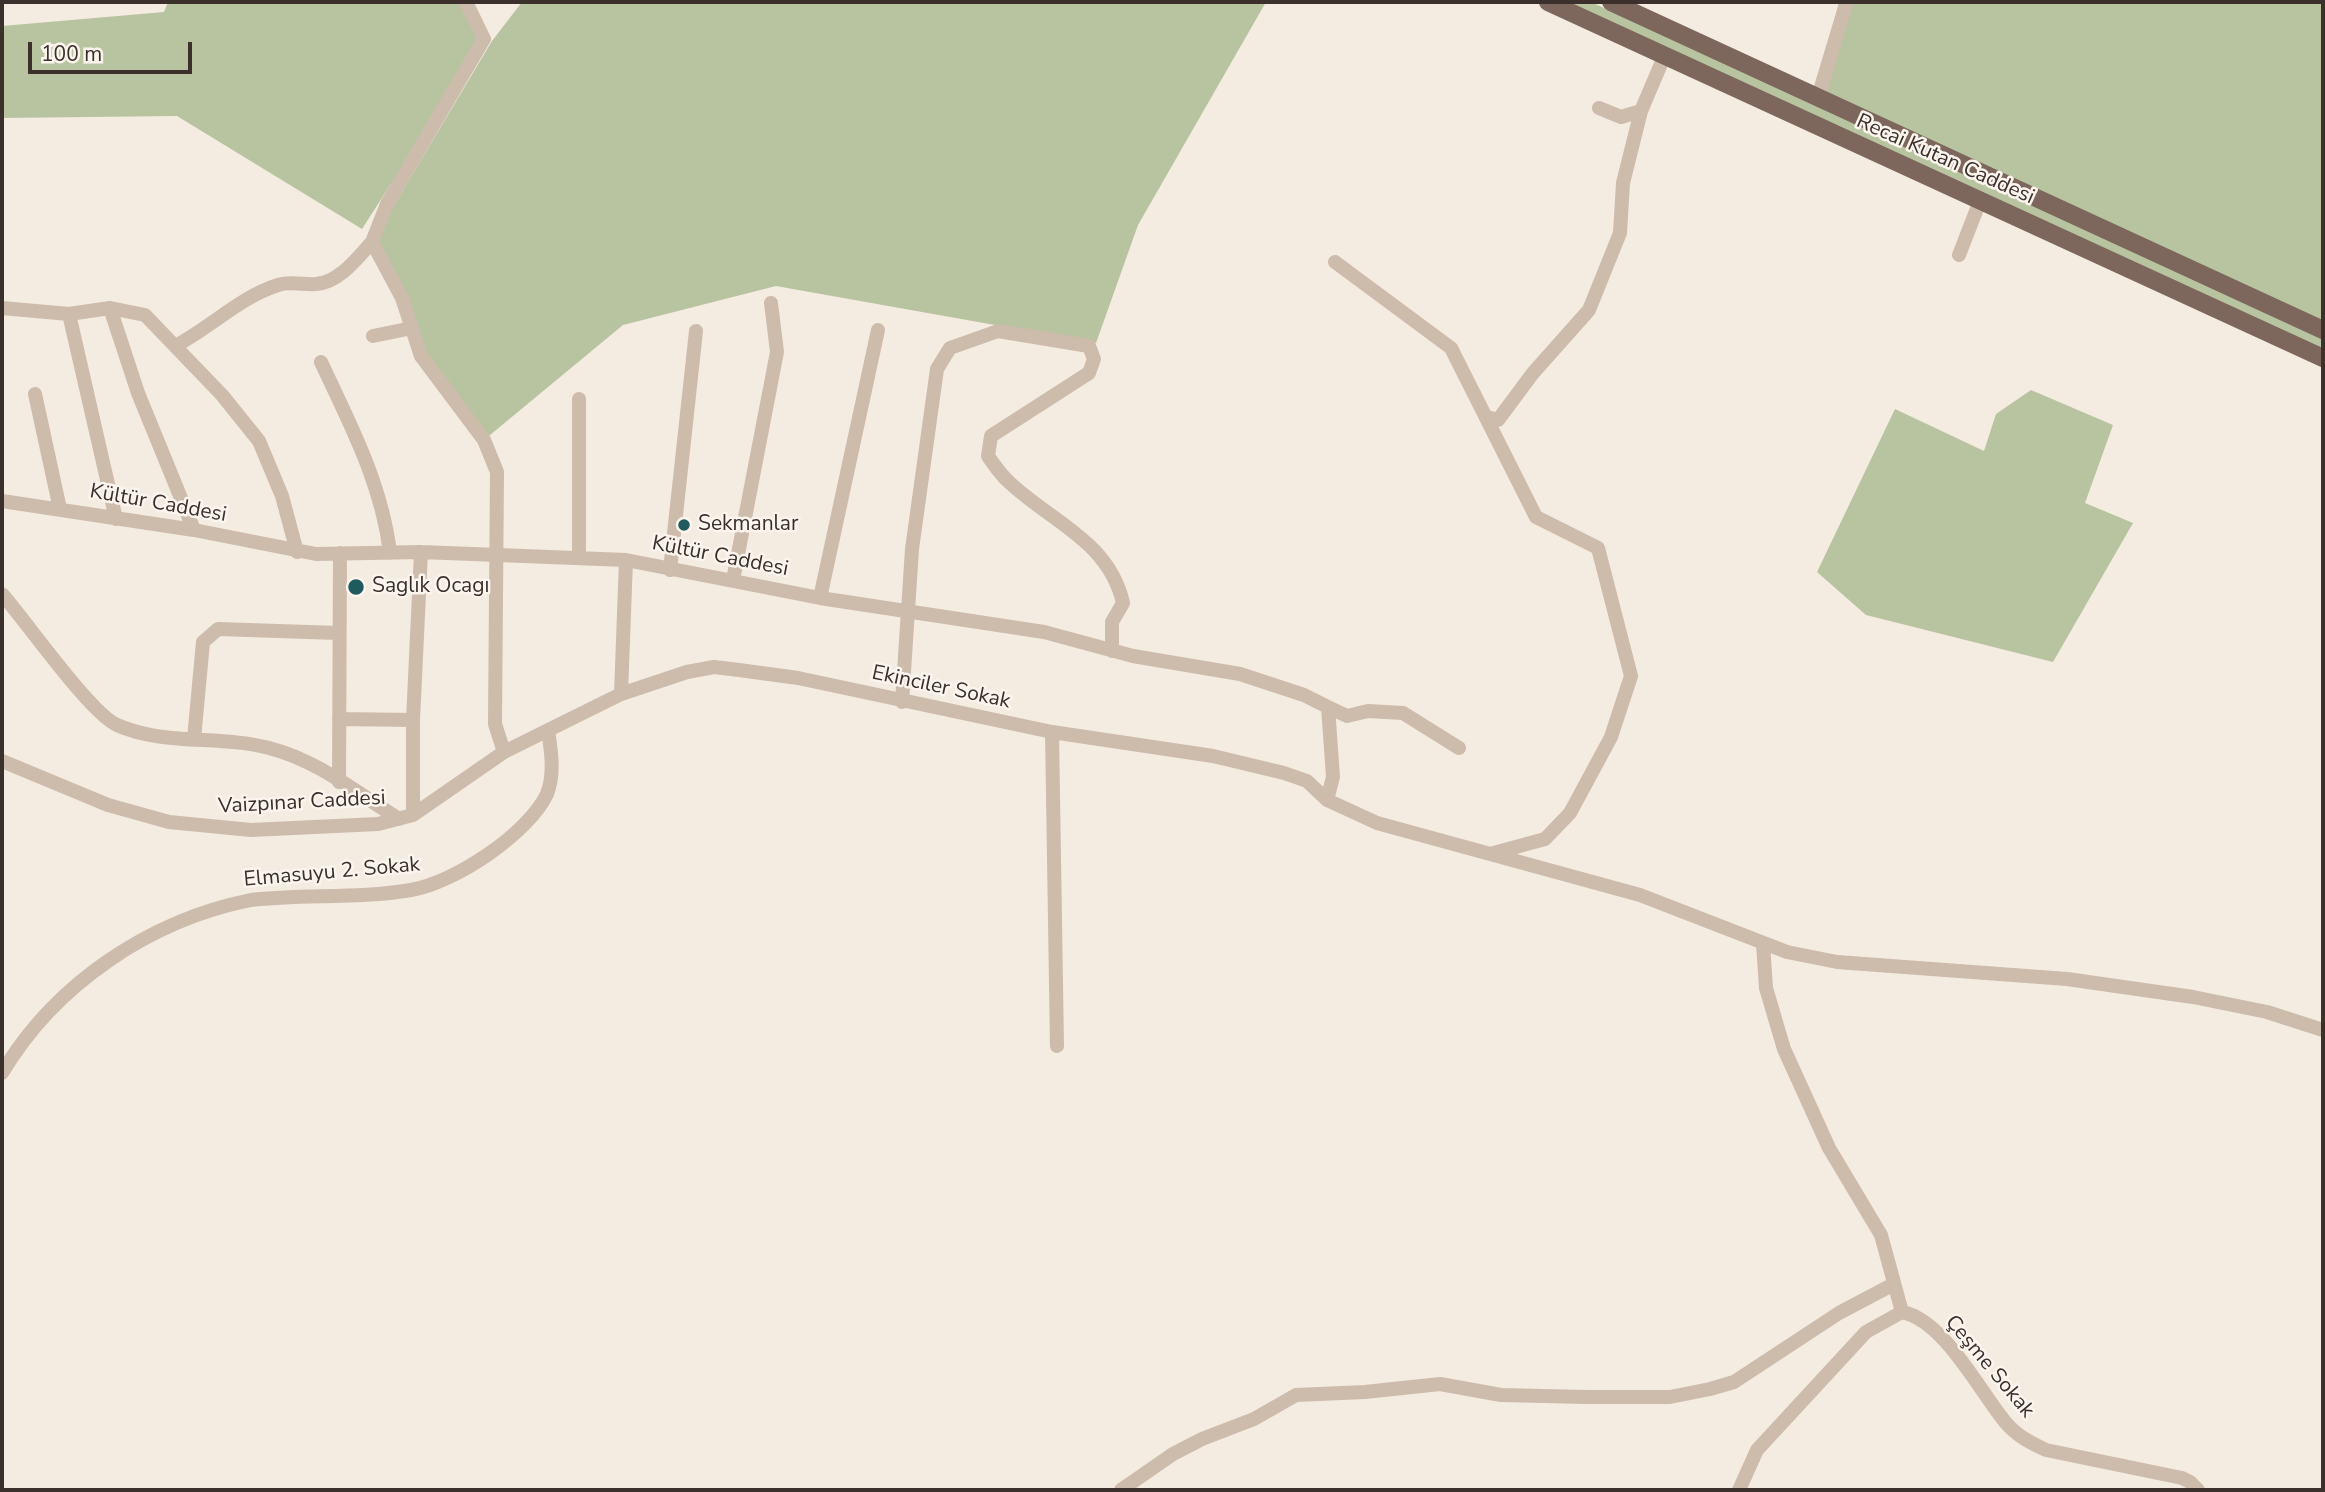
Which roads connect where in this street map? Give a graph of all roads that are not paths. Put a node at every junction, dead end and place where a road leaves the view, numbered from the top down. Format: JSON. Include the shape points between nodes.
{"nodes":[{"id":1,"x":466,"y":2,"type":"edge"},
{"id":2,"x":1548,"y":2,"type":"edge"},
{"id":3,"x":1611,"y":2,"type":"edge"},
{"id":4,"x":1846,"y":4,"type":"dead end"},
{"id":5,"x":1664,"y":57,"type":"junction"},
{"id":6,"x":1818,"y":97,"type":"junction"},
{"id":7,"x":1599,"y":108,"type":"dead end"},
{"id":8,"x":1641,"y":111,"type":"junction"},
{"id":9,"x":1980,"y":201,"type":"junction"},
{"id":10,"x":372,"y":242,"type":"junction"},
{"id":11,"x":1959,"y":255,"type":"dead end"},
{"id":12,"x":1335,"y":262,"type":"dead end"},
{"id":13,"x":771,"y":303,"type":"dead end"},
{"id":14,"x":2,"y":308,"type":"edge"},
{"id":15,"x":110,"y":308,"type":"junction"},
{"id":16,"x":69,"y":314,"type":"junction"},
{"id":17,"x":412,"y":328,"type":"junction"},
{"id":18,"x":878,"y":330,"type":"dead end"},
{"id":19,"x":2323,"y":330,"type":"edge"},
{"id":20,"x":696,"y":331,"type":"dead end"},
{"id":21,"x":373,"y":336,"type":"dead end"},
{"id":22,"x":175,"y":346,"type":"junction"},
{"id":23,"x":2323,"y":358,"type":"edge"},
{"id":24,"x":321,"y":362,"type":"dead end"},
{"id":25,"x":35,"y":394,"type":"dead end"},
{"id":26,"x":579,"y":399,"type":"dead end"},
{"id":27,"x":1487,"y":417,"type":"junction"},
{"id":28,"x":2,"y":501,"type":"edge"},
{"id":29,"x":60,"y":509,"type":"junction"},
{"id":30,"x":116,"y":519,"type":"junction"},
{"id":31,"x":194,"y":530,"type":"junction"},
{"id":32,"x":297,"y":552,"type":"junction"},
{"id":33,"x":421,"y":552,"type":"junction"},
{"id":34,"x":340,"y":553,"type":"junction"},
{"id":35,"x":390,"y":553,"type":"junction"},
{"id":36,"x":498,"y":555,"type":"junction"},
{"id":37,"x":579,"y":556,"type":"junction"},
{"id":38,"x":626,"y":560,"type":"junction"},
{"id":39,"x":670,"y":570,"type":"junction"},
{"id":40,"x":733,"y":580,"type":"junction"},
{"id":41,"x":2,"y":594,"type":"edge"},
{"id":42,"x":820,"y":598,"type":"junction"},
{"id":43,"x":909,"y":611,"type":"junction"},
{"id":44,"x":338,"y":633,"type":"junction"},
{"id":45,"x":1112,"y":651,"type":"junction"},
{"id":46,"x":621,"y":694,"type":"junction"},
{"id":47,"x":902,"y":702,"type":"junction"},
{"id":48,"x":1328,"y":707,"type":"junction"},
{"id":49,"x":339,"y":719,"type":"junction"},
{"id":50,"x":412,"y":720,"type":"junction"},
{"id":51,"x":548,"y":730,"type":"junction"},
{"id":52,"x":1052,"y":732,"type":"junction"},
{"id":53,"x":194,"y":739,"type":"junction"},
{"id":54,"x":1459,"y":748,"type":"dead end"},
{"id":55,"x":504,"y":752,"type":"junction"},
{"id":56,"x":2,"y":761,"type":"edge"},
{"id":57,"x":339,"y":782,"type":"junction"},
{"id":58,"x":1327,"y":800,"type":"junction"},
{"id":59,"x":406,"y":817,"type":"junction"},
{"id":60,"x":1489,"y":854,"type":"junction"},
{"id":61,"x":1763,"y":944,"type":"junction"},
{"id":62,"x":2323,"y":1030,"type":"edge"},
{"id":63,"x":1057,"y":1045,"type":"dead end"},
{"id":64,"x":2,"y":1073,"type":"edge"},
{"id":65,"x":1892,"y":1284,"type":"junction"},
{"id":66,"x":1902,"y":1312,"type":"junction"},
{"id":67,"x":1121,"y":1490,"type":"edge"},
{"id":68,"x":1739,"y":1490,"type":"edge"},
{"id":69,"x":2198,"y":1490,"type":"edge"}],
"edges":[{"from":1,"to":10,"type":"street","via":[[484,39],[387,204]]},
{"from":2,"to":5,"type":"main road","name":"Recai Kutan Caddesi"},
{"from":3,"to":6,"type":"main road","name":"Recai Kutan Caddesi"},
{"from":4,"to":6,"type":"street"},
{"from":5,"to":8,"type":"street"},
{"from":5,"to":9,"type":"main road","name":"Recai Kutan Caddesi"},
{"from":6,"to":19,"type":"main road","name":"Recai Kutan Caddesi"},
{"from":7,"to":8,"type":"street","via":[[1621,117]]},
{"from":8,"to":27,"type":"street","via":[[1623,183],[1620,233],[1589,310],[1498,420]]},
{"from":9,"to":11,"type":"street"},
{"from":9,"to":23,"type":"main road","name":"Recai Kutan Caddesi"},
{"from":10,"to":17,"type":"street","via":[[402,298]]},
{"from":10,"to":22,"type":"street","via":[[345,270],[321,284],[280,284],[239,304]]},
{"from":12,"to":27,"type":"street","via":[[1451,348]]},
{"from":13,"to":40,"type":"street","via":[[777,352]]},
{"from":14,"to":16,"type":"street"},
{"from":15,"to":16,"type":"street"},
{"from":15,"to":22,"type":"street","via":[[145,315]]},
{"from":15,"to":31,"type":"street","via":[[138,393]]},
{"from":16,"to":30,"type":"street"},
{"from":17,"to":21,"type":"street"},
{"from":17,"to":36,"type":"street","via":[[421,356],[484,440],[497,472]]},
{"from":18,"to":42,"type":"street"},
{"from":20,"to":39,"type":"street"},
{"from":22,"to":32,"type":"street","via":[[259,441],[282,496]]},
{"from":24,"to":35,"type":"street","via":[[362,448],[386,515]]},
{"from":25,"to":29,"type":"street"},
{"from":26,"to":37,"type":"street"},
{"from":27,"to":60,"type":"street","via":[[1536,517],[1598,548],[1631,676],[1611,737],[1570,813],[1545,839]]},
{"from":28,"to":29,"type":"street","name":"Kültür Caddesi"},
{"from":29,"to":30,"type":"street","name":"Kültür Caddesi"},
{"from":30,"to":31,"type":"street","name":"Kültür Caddesi"},
{"from":31,"to":32,"type":"street","name":"Kültür Caddesi"},
{"from":32,"to":34,"type":"street","name":"Kültür Caddesi"},
{"from":33,"to":35,"type":"street","name":"Kültür Caddesi"},
{"from":33,"to":36,"type":"street","name":"Kültür Caddesi"},
{"from":33,"to":50,"type":"street"},
{"from":34,"to":35,"type":"street","name":"Kültür Caddesi"},
{"from":34,"to":44,"type":"street"},
{"from":36,"to":37,"type":"street","name":"Kültür Caddesi"},
{"from":36,"to":55,"type":"street","via":[[495,724]]},
{"from":37,"to":38,"type":"street","name":"Kültür Caddesi"},
{"from":38,"to":39,"type":"street","name":"Kültür Caddesi"},
{"from":38,"to":46,"type":"street"},
{"from":39,"to":40,"type":"street","name":"Kültür Caddesi"},
{"from":40,"to":42,"type":"street","name":"Kültür Caddesi"},
{"from":41,"to":53,"type":"street","via":[[89,702],[115,725],[150,735]]},
{"from":42,"to":43,"type":"street","name":"Kültür Caddesi"},
{"from":43,"to":45,"type":"street","name":"Kültür Caddesi","via":[[1044,632]]},
{"from":43,"to":45,"type":"street","via":[[912,549],[937,369],[950,348],[998,331],[1068,341],[1089,346],[1094,359],[1089,373],[1004,424],[991,436],[988,456],[1008,482],[1086,541],[1117,579],[1123,603],[1112,622]]},
{"from":43,"to":47,"type":"street"},
{"from":44,"to":49,"type":"street"},
{"from":44,"to":53,"type":"street","via":[[218,629],[203,642]]},
{"from":45,"to":48,"type":"street","name":"Kültür Caddesi","via":[[1240,674]]},
{"from":46,"to":47,"type":"street","name":"Ekinciler Sokak","via":[[714,667],[798,678]]},
{"from":46,"to":51,"type":"street","name":"Ekinciler Sokak"},
{"from":47,"to":52,"type":"street","name":"Ekinciler Sokak"},
{"from":48,"to":54,"type":"street","name":"Kültür Caddesi","via":[[1348,716],[1368,711],[1403,713]]},
{"from":48,"to":58,"type":"street","via":[[1333,776]]},
{"from":49,"to":50,"type":"street"},
{"from":49,"to":57,"type":"street"},
{"from":50,"to":59,"type":"street"},
{"from":51,"to":55,"type":"street","name":"Vaizpınar Caddesi"},
{"from":51,"to":64,"type":"street","name":"Elmasuyu 2. Sokak","via":[[552,757],[547,793],[509,838],[483,858],[450,877],[411,890],[251,901],[166,928],[73,987],[22,1041]]},
{"from":52,"to":58,"type":"street","name":"Ekinciler Sokak","via":[[1236,760],[1307,781]]},
{"from":52,"to":63,"type":"street"},
{"from":53,"to":57,"type":"street","via":[[266,747],[302,758]]},
{"from":55,"to":59,"type":"street","name":"Vaizpınar Caddesi"},
{"from":56,"to":59,"type":"street","name":"Vaizpınar Caddesi","via":[[132,814],[205,828],[325,827],[378,824]]},
{"from":57,"to":59,"type":"street"},
{"from":58,"to":60,"type":"street","name":"Ekinciler Sokak","via":[[1377,823]]},
{"from":60,"to":61,"type":"street","name":"Ekinciler Sokak","via":[[1640,895]]},
{"from":61,"to":62,"type":"street","name":"Ekinciler Sokak","via":[[1836,962],[2067,979],[2193,997],[2267,1012]]},
{"from":61,"to":65,"type":"street","via":[[1766,988],[1784,1049],[1829,1148],[1881,1235]]},
{"from":65,"to":66,"type":"street"},
{"from":65,"to":67,"type":"street","via":[[1734,1382],[1710,1389],[1670,1396],[1586,1397],[1501,1395],[1440,1384],[1296,1395],[1174,1454]]},
{"from":66,"to":68,"type":"street","via":[[1866,1332],[1757,1450]]},
{"from":66,"to":69,"type":"street","name":"Çeşme Sokak","via":[[1927,1325],[1959,1357],[2005,1422],[2027,1441],[2046,1450],[2182,1478]]}]}
